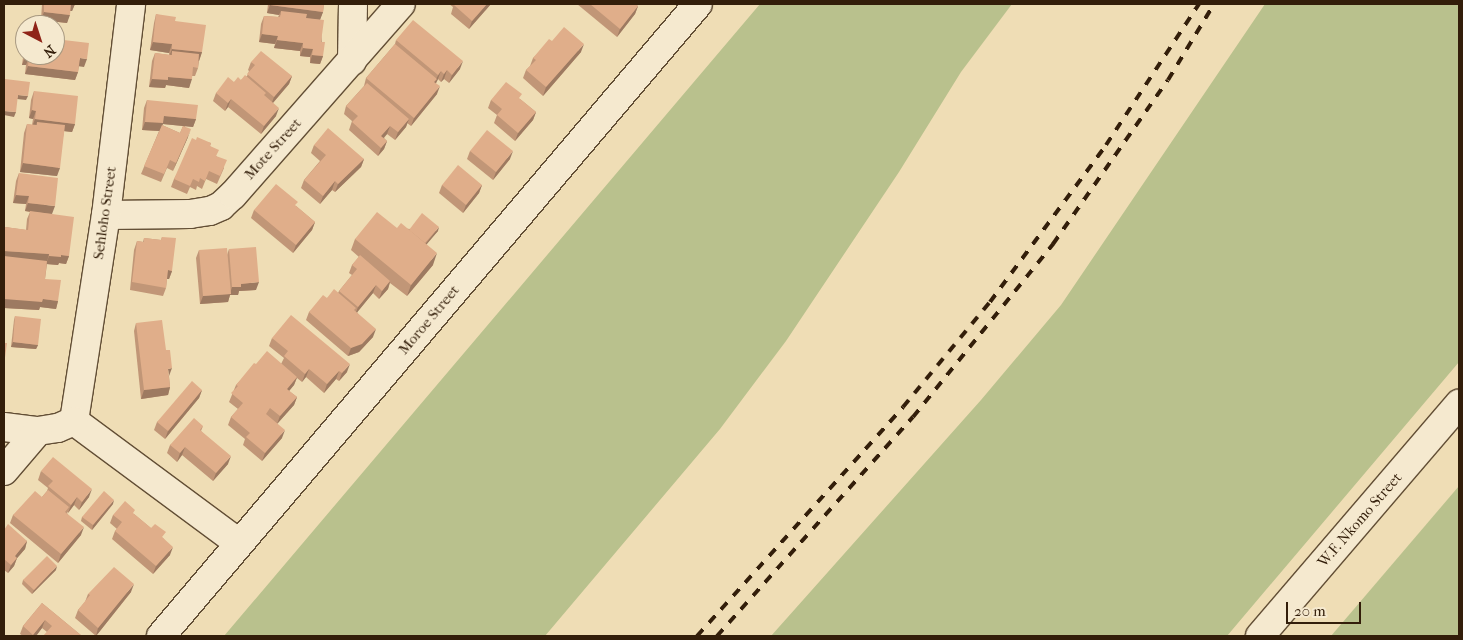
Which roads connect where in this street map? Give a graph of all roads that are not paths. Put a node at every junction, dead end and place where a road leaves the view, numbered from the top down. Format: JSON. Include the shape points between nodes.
{"nodes":[{"id":1,"x":131,"y":4,"type":"edge"},
{"id":2,"x":354,"y":4,"type":"edge"},
{"id":3,"x":401,"y":4,"type":"edge"},
{"id":4,"x":698,"y":4,"type":"edge"},
{"id":5,"x":352,"y":61,"type":"junction"},
{"id":6,"x":106,"y":214,"type":"junction"},
{"id":7,"x":1459,"y":404,"type":"edge"},
{"id":8,"x":74,"y":421,"type":"junction"},
{"id":9,"x":4,"y":427,"type":"edge"},
{"id":10,"x":38,"y":432,"type":"junction"},
{"id":11,"x":4,"y":471,"type":"edge"},
{"id":12,"x":239,"y":543,"type":"junction"},
{"id":13,"x":161,"y":636,"type":"edge"},
{"id":14,"x":1260,"y":636,"type":"edge"}],
"edges":[{"from":1,"to":6,"type":"street","name":"Sehloho Street"},
{"from":2,"to":5,"type":"street"},
{"from":3,"to":5,"type":"street","name":"Mote Street"},
{"from":4,"to":12,"type":"street","name":"Moroe Street"},
{"from":5,"to":6,"type":"street","name":"Mote Street","via":[[221,206],[190,214]]},
{"from":6,"to":8,"type":"street","name":"Sehloho Street"},
{"from":7,"to":14,"type":"street","name":"W.F. Nkomo Street"},
{"from":8,"to":10,"type":"street"},
{"from":8,"to":12,"type":"street"},
{"from":9,"to":10,"type":"street"},
{"from":10,"to":11,"type":"street"},
{"from":12,"to":13,"type":"street","name":"Moroe Street"}]}
